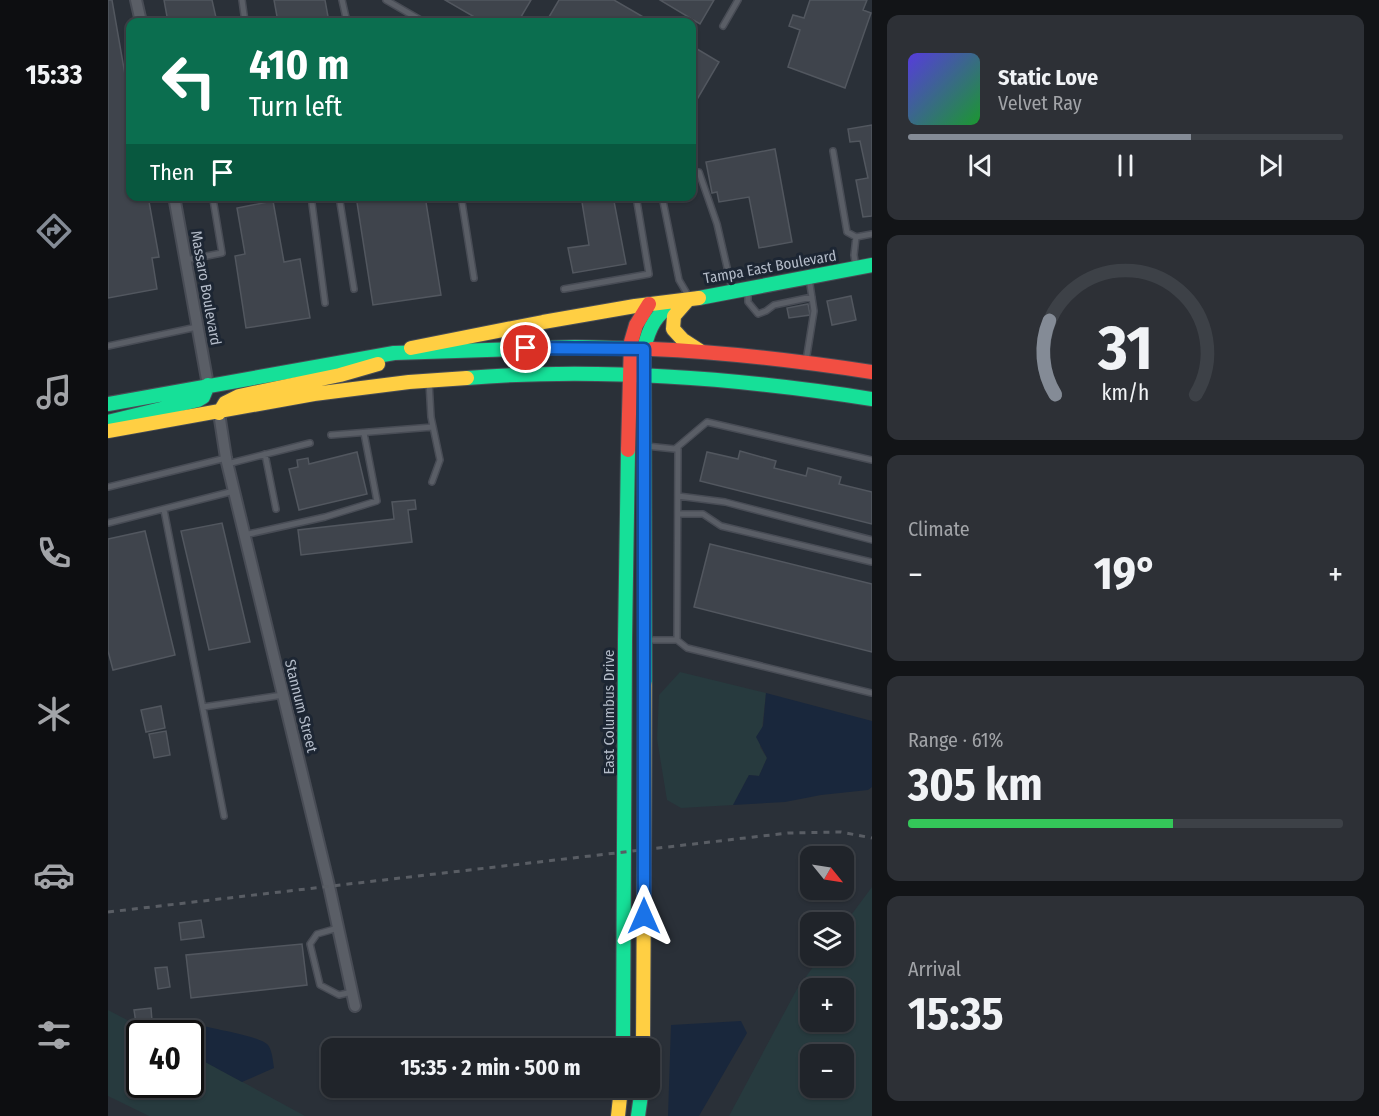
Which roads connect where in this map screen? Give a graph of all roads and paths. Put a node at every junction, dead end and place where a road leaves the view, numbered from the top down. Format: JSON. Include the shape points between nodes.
{"nodes":[{"id":1,"x":136,"y":0,"type":"edge"},
{"id":2,"x":242,"y":0,"type":"edge"},
{"id":3,"x":342,"y":0,"type":"edge"},
{"id":4,"x":386,"y":0,"type":"edge"},
{"id":5,"x":738,"y":0,"type":"edge"},
{"id":6,"x":140,"y":18,"type":"edge"},
{"id":7,"x":244,"y":18,"type":"edge"},
{"id":8,"x":346,"y":18,"type":"edge"},
{"id":9,"x":417,"y":18,"type":"edge"},
{"id":10,"x":723,"y":26,"type":"dead end"},
{"id":11,"x":833,"y":151,"type":"dead end"},
{"id":12,"x":696,"y":172,"type":"edge"},
{"id":13,"x":175,"y":201,"type":"edge"},
{"id":14,"x":213,"y":201,"type":"edge"},
{"id":15,"x":312,"y":201,"type":"edge"},
{"id":16,"x":340,"y":201,"type":"edge"},
{"id":17,"x":462,"y":201,"type":"edge"},
{"id":18,"x":637,"y":201,"type":"edge"},
{"id":19,"x":663,"y":201,"type":"edge"},
{"id":20,"x":872,"y":234,"type":"edge"},
{"id":21,"x":856,"y":237,"type":"junction"},
{"id":22,"x":186,"y":260,"type":"junction"},
{"id":23,"x":872,"y":265,"type":"edge"},
{"id":24,"x":856,"y":268,"type":"junction"},
{"id":25,"x":809,"y":277,"type":"junction"},
{"id":26,"x":474,"y":278,"type":"dead end"},
{"id":27,"x":748,"y":288,"type":"junction"},
{"id":28,"x":354,"y":289,"type":"dead end"},
{"id":29,"x":564,"y":289,"type":"dead end"},
{"id":30,"x":732,"y":291,"type":"junction"},
{"id":31,"x":812,"y":297,"type":"junction"},
{"id":32,"x":690,"y":299,"type":"junction"},
{"id":33,"x":675,"y":302,"type":"junction"},
{"id":34,"x":325,"y":303,"type":"dead end"},
{"id":35,"x":649,"y":304,"type":"junction"},
{"id":36,"x":198,"y":327,"type":"junction"},
{"id":37,"x":108,"y":346,"type":"edge"},
{"id":38,"x":637,"y":349,"type":"junction"},
{"id":39,"x":700,"y":351,"type":"junction"},
{"id":40,"x":392,"y":354,"type":"junction"},
{"id":41,"x":806,"y":362,"type":"junction"},
{"id":42,"x":872,"y":372,"type":"edge"},
{"id":43,"x":636,"y":375,"type":"junction"},
{"id":44,"x":429,"y":381,"type":"junction"},
{"id":45,"x":208,"y":385,"type":"junction"},
{"id":46,"x":872,"y":399,"type":"edge"},
{"id":47,"x":108,"y":404,"type":"edge"},
{"id":48,"x":219,"y":413,"type":"junction"},
{"id":49,"x":108,"y":422,"type":"edge"},
{"id":50,"x":433,"y":427,"type":"junction"},
{"id":51,"x":108,"y":431,"type":"edge"},
{"id":52,"x":363,"y":433,"type":"junction"},
{"id":53,"x":331,"y":435,"type":"dead end"},
{"id":54,"x":310,"y":443,"type":"dead end"},
{"id":55,"x":643,"y":446,"type":"junction"},
{"id":56,"x":678,"y":447,"type":"junction"},
{"id":57,"x":265,"y":454,"type":"junction"},
{"id":58,"x":872,"y":460,"type":"edge"},
{"id":59,"x":226,"y":461,"type":"junction"},
{"id":60,"x":432,"y":482,"type":"dead end"},
{"id":61,"x":108,"y":487,"type":"edge"},
{"id":62,"x":234,"y":491,"type":"junction"},
{"id":63,"x":678,"y":496,"type":"junction"},
{"id":64,"x":276,"y":509,"type":"dead end"},
{"id":65,"x":164,"y":510,"type":"junction"},
{"id":66,"x":678,"y":514,"type":"junction"},
{"id":67,"x":108,"y":523,"type":"edge"},
{"id":68,"x":244,"y":535,"type":"junction"},
{"id":69,"x":872,"y":540,"type":"edge"},
{"id":70,"x":872,"y":562,"type":"edge"},
{"id":71,"x":625,"y":640,"type":"junction"},
{"id":72,"x":645,"y":640,"type":"junction"},
{"id":73,"x":677,"y":640,"type":"junction"},
{"id":74,"x":872,"y":693,"type":"edge"},
{"id":75,"x":283,"y":695,"type":"junction"},
{"id":76,"x":203,"y":707,"type":"junction"},
{"id":77,"x":224,"y":816,"type":"dead end"},
{"id":78,"x":338,"y":928,"type":"junction"},
{"id":79,"x":352,"y":992,"type":"junction"},
{"id":80,"x":355,"y":1006,"type":"dead end"},
{"id":81,"x":623,"y":1038,"type":"edge"},
{"id":82,"x":643,"y":1038,"type":"edge"},
{"id":83,"x":620,"y":1098,"type":"edge"},
{"id":84,"x":641,"y":1098,"type":"edge"},
{"id":85,"x":618,"y":1116,"type":"edge"},
{"id":86,"x":638,"y":1116,"type":"edge"}],
"edges":[{"from":1,"to":6,"type":"street"},
{"from":2,"to":7,"type":"lane"},
{"from":3,"to":8,"type":"lane"},
{"from":4,"to":9,"type":"lane"},
{"from":5,"to":10,"type":"lane"},
{"from":11,"to":21,"type":"lane","via":[[847,232]]},
{"from":12,"to":30,"type":"lane","via":[[717,224]]},
{"from":13,"to":22,"type":"street","name":"Massaro Boulevard"},
{"from":14,"to":22,"type":"lane","via":[[222,253]]},
{"from":15,"to":34,"type":"lane"},
{"from":16,"to":28,"type":"lane"},
{"from":17,"to":26,"type":"lane"},
{"from":18,"to":29,"type":"lane","via":[[649,274]]},
{"from":19,"to":32,"type":"lane","via":[[680,280]]},
{"from":20,"to":21,"type":"lane"},
{"from":21,"to":24,"type":"lane"},
{"from":22,"to":36,"type":"street","name":"Massaro Boulevard"},
{"from":23,"to":24,"type":"main road","name":"Tampa East Boulevard"},
{"from":24,"to":25,"type":"main road","name":"Tampa East Boulevard"},
{"from":25,"to":27,"type":"main road","name":"Tampa East Boulevard"},
{"from":25,"to":31,"type":"lane"},
{"from":27,"to":30,"type":"main road","name":"Tampa East Boulevard"},
{"from":27,"to":31,"type":"lane","via":[[748,302],[758,314],[774,305]]},
{"from":30,"to":32,"type":"main road","name":"Tampa East Boulevard"},
{"from":31,"to":41,"type":"lane","via":[[814,311]]},
{"from":32,"to":33,"type":"main road","name":"Tampa East Boulevard"},
{"from":32,"to":39,"type":"main road","via":[[673,316],[673,331]]},
{"from":33,"to":35,"type":"main road","name":"Tampa East Boulevard"},
{"from":33,"to":38,"type":"main road","name":"Tampa East Boulevard","via":[[652,322]]},
{"from":35,"to":38,"type":"main road","via":[[631,337]]},
{"from":35,"to":40,"type":"main road","name":"Tampa East Boulevard"},
{"from":36,"to":37,"type":"lane"},
{"from":36,"to":45,"type":"street","name":"Massaro Boulevard"},
{"from":38,"to":39,"type":"main road"},
{"from":38,"to":40,"type":"main road","via":[[565,347]]},
{"from":38,"to":43,"type":"main road"},
{"from":39,"to":41,"type":"main road"},
{"from":40,"to":45,"type":"main road"},
{"from":40,"to":48,"type":"main road","via":[[376,366],[239,396],[225,403]]},
{"from":41,"to":42,"type":"main road"},
{"from":43,"to":44,"type":"main road","via":[[504,375]]},
{"from":43,"to":46,"type":"main road","via":[[751,382]]},
{"from":43,"to":55,"type":"main road"},
{"from":43,"to":71,"type":"main road","name":"East Columbus Drive"},
{"from":44,"to":48,"type":"main road","via":[[344,390]]},
{"from":44,"to":50,"type":"lane"},
{"from":45,"to":47,"type":"main road"},
{"from":45,"to":49,"type":"main road","via":[[198,400]]},
{"from":48,"to":51,"type":"main road"},
{"from":48,"to":59,"type":"street","name":"Stannum Street"},
{"from":50,"to":52,"type":"lane"},
{"from":50,"to":60,"type":"lane","via":[[440,460]]},
{"from":52,"to":53,"type":"lane"},
{"from":52,"to":68,"type":"lane","via":[[376,501]]},
{"from":54,"to":57,"type":"lane"},
{"from":55,"to":56,"type":"lane"},
{"from":55,"to":72,"type":"main road"},
{"from":56,"to":58,"type":"lane","via":[[707,422]]},
{"from":56,"to":63,"type":"lane"},
{"from":57,"to":59,"type":"lane"},
{"from":57,"to":64,"type":"lane"},
{"from":59,"to":61,"type":"lane"},
{"from":59,"to":62,"type":"street","name":"Stannum Street"},
{"from":62,"to":65,"type":"lane"},
{"from":62,"to":68,"type":"street","name":"Stannum Street"},
{"from":63,"to":66,"type":"lane"},
{"from":63,"to":69,"type":"lane","via":[[724,502]]},
{"from":65,"to":67,"type":"lane"},
{"from":65,"to":76,"type":"lane"},
{"from":66,"to":70,"type":"lane","via":[[703,514],[721,526]]},
{"from":66,"to":73,"type":"lane"},
{"from":68,"to":75,"type":"street","name":"Stannum Street"},
{"from":71,"to":72,"type":"main road"},
{"from":71,"to":81,"type":"main road","name":"East Columbus Drive"},
{"from":72,"to":73,"type":"lane"},
{"from":72,"to":82,"type":"main road"},
{"from":73,"to":74,"type":"lane","via":[[687,648]]},
{"from":75,"to":76,"type":"lane"},
{"from":75,"to":78,"type":"street","name":"Stannum Street"},
{"from":76,"to":77,"type":"lane"},
{"from":78,"to":79,"type":"street","name":"Stannum Street"},
{"from":78,"to":79,"type":"lane","via":[[317,934],[310,944],[320,985],[339,995]]},
{"from":79,"to":80,"type":"street","name":"Stannum Street"},
{"from":83,"to":85,"type":"main road"},
{"from":84,"to":86,"type":"main road"}]}
